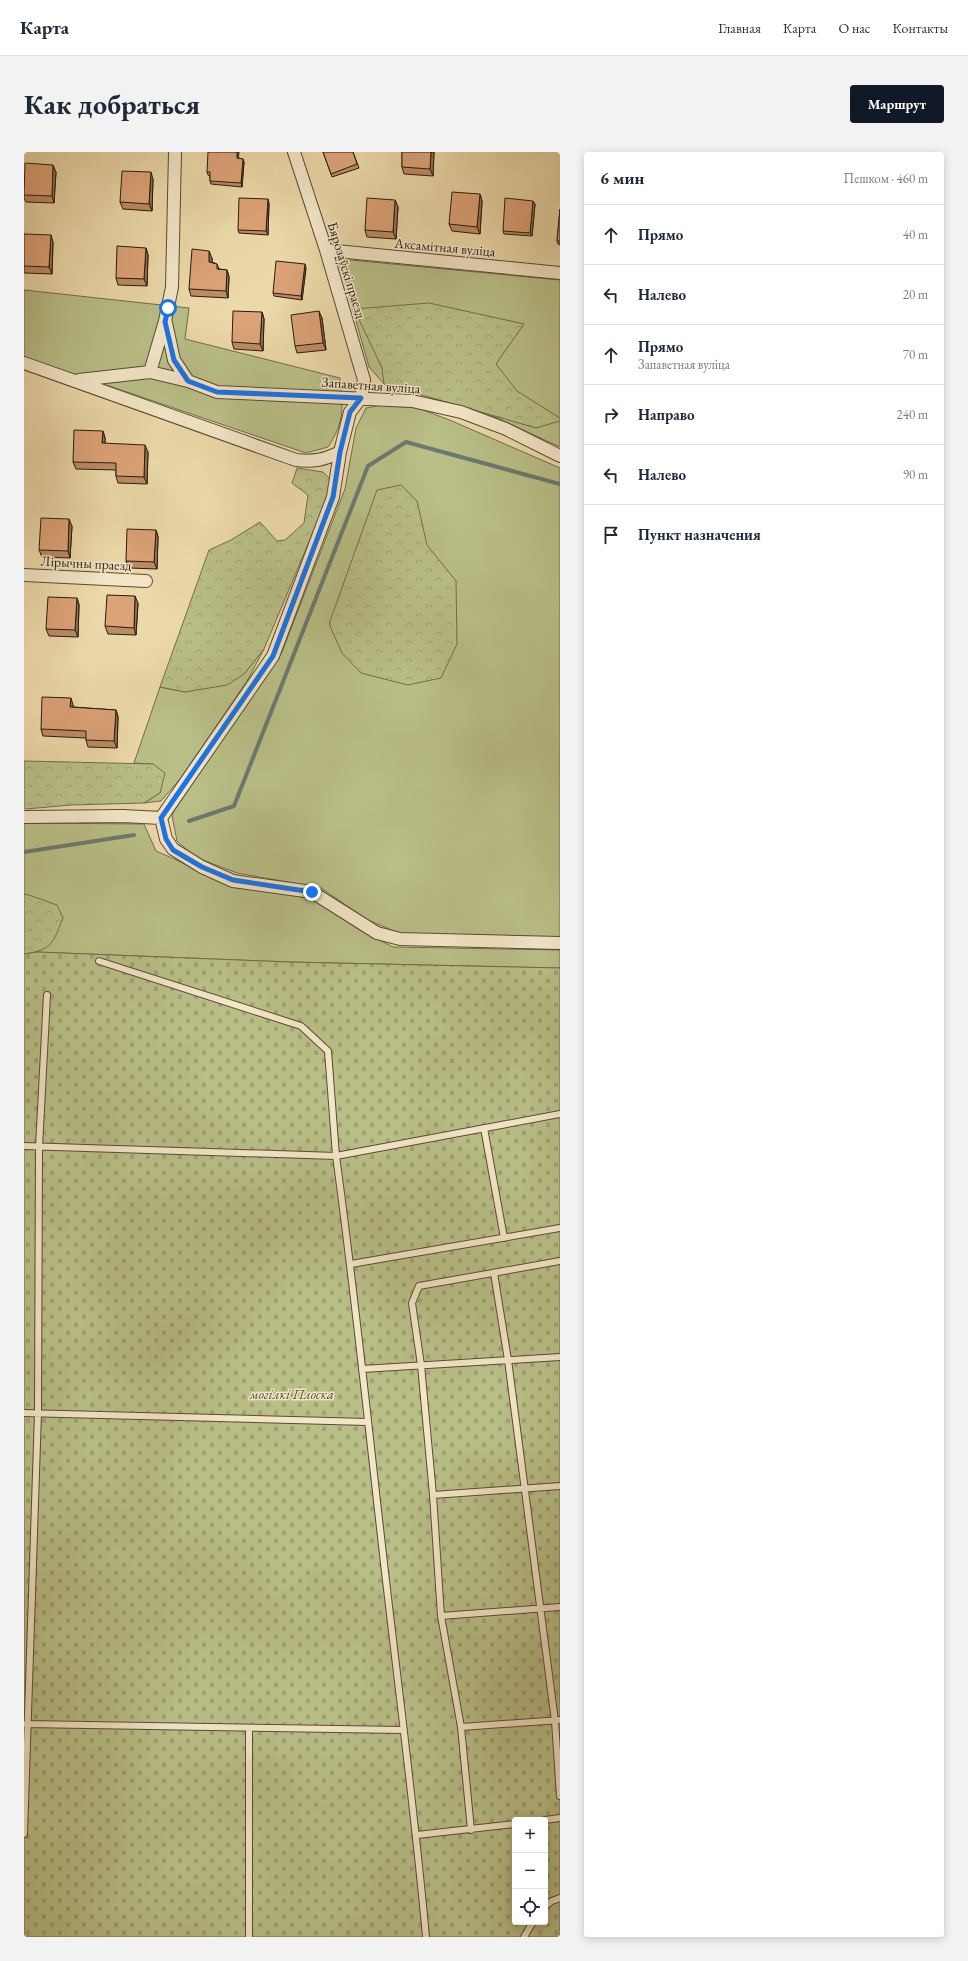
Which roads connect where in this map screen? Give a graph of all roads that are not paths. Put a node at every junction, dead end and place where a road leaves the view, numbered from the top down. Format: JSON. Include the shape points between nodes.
{"nodes":[{"id":1,"x":175,"y":152,"type":"edge"},
{"id":2,"x":294,"y":152,"type":"edge"},
{"id":3,"x":326,"y":250,"type":"junction"},
{"id":4,"x":560,"y":273,"type":"edge"},
{"id":5,"x":165,"y":322,"type":"junction"},
{"id":6,"x":24,"y":363,"type":"edge"},
{"id":7,"x":150,"y":372,"type":"junction"},
{"id":8,"x":76,"y":381,"type":"junction"},
{"id":9,"x":188,"y":381,"type":"junction"},
{"id":10,"x":361,"y":398,"type":"junction"},
{"id":11,"x":340,"y":452,"type":"junction"},
{"id":12,"x":560,"y":456,"type":"edge"},
{"id":13,"x":24,"y":575,"type":"edge"},
{"id":14,"x":146,"y":581,"type":"dead end"},
{"id":15,"x":24,"y":817,"type":"edge"},
{"id":16,"x":161,"y":818,"type":"junction"},
{"id":17,"x":560,"y":943,"type":"edge"},
{"id":18,"x":99,"y":961,"type":"dead end"},
{"id":19,"x":47,"y":994,"type":"dead end"},
{"id":20,"x":560,"y":1114,"type":"edge"},
{"id":21,"x":484,"y":1128,"type":"junction"},
{"id":22,"x":24,"y":1146,"type":"edge"},
{"id":23,"x":39,"y":1147,"type":"junction"},
{"id":24,"x":336,"y":1156,"type":"junction"},
{"id":25,"x":560,"y":1228,"type":"edge"},
{"id":26,"x":504,"y":1238,"type":"junction"},
{"id":27,"x":560,"y":1261,"type":"edge"},
{"id":28,"x":351,"y":1264,"type":"junction"},
{"id":29,"x":494,"y":1273,"type":"junction"},
{"id":30,"x":560,"y":1357,"type":"edge"},
{"id":31,"x":508,"y":1360,"type":"junction"},
{"id":32,"x":421,"y":1365,"type":"junction"},
{"id":33,"x":362,"y":1369,"type":"junction"},
{"id":34,"x":24,"y":1413,"type":"edge"},
{"id":35,"x":38,"y":1413,"type":"junction"},
{"id":36,"x":368,"y":1422,"type":"junction"},
{"id":37,"x":560,"y":1486,"type":"edge"},
{"id":38,"x":525,"y":1488,"type":"junction"},
{"id":39,"x":433,"y":1495,"type":"junction"},
{"id":40,"x":560,"y":1607,"type":"edge"},
{"id":41,"x":540,"y":1609,"type":"junction"},
{"id":42,"x":441,"y":1616,"type":"junction"},
{"id":43,"x":557,"y":1720,"type":"edge"},
{"id":44,"x":26,"y":1724,"type":"edge"},
{"id":45,"x":461,"y":1727,"type":"junction"},
{"id":46,"x":249,"y":1728,"type":"junction"},
{"id":47,"x":403,"y":1730,"type":"junction"},
{"id":48,"x":560,"y":1796,"type":"edge"},
{"id":49,"x":560,"y":1818,"type":"edge"},
{"id":50,"x":548,"y":1820,"type":"edge"},
{"id":51,"x":512,"y":1824,"type":"edge"},
{"id":52,"x":471,"y":1830,"type":"junction"},
{"id":53,"x":24,"y":1834,"type":"edge"},
{"id":54,"x":417,"y":1835,"type":"junction"},
{"id":55,"x":560,"y":1898,"type":"edge"},
{"id":56,"x":548,"y":1904,"type":"edge"},
{"id":57,"x":531,"y":1925,"type":"edge"},
{"id":58,"x":250,"y":1937,"type":"edge"},
{"id":59,"x":426,"y":1937,"type":"edge"},
{"id":60,"x":524,"y":1937,"type":"edge"}],
"edges":[{"from":1,"to":5,"type":"street","via":[[172,287]]},
{"from":2,"to":3,"type":"street","name":"Бярозаўскі праезд"},
{"from":3,"to":4,"type":"street","name":"Аксамітная вуліца"},
{"from":3,"to":10,"type":"street","name":"Бярозаўскі праезд","via":[[364,380]]},
{"from":5,"to":7,"type":"street"},
{"from":5,"to":9,"type":"street","via":[[174,360]]},
{"from":6,"to":8,"type":"street"},
{"from":7,"to":8,"type":"street"},
{"from":7,"to":9,"type":"street","name":"Запаветная вуліца"},
{"from":8,"to":11,"type":"street","via":[[296,460],[325,460]]},
{"from":9,"to":10,"type":"street","name":"Запаветная вуліца","via":[[217,392]]},
{"from":10,"to":11,"type":"street","via":[[350,412]]},
{"from":10,"to":12,"type":"street","name":"Запаветная вуліца","via":[[412,401],[461,412],[506,429]]},
{"from":11,"to":16,"type":"street","via":[[333,497],[273,656]]},
{"from":13,"to":14,"type":"street","name":"Лірычны праезд"},
{"from":15,"to":16,"type":"street"},
{"from":16,"to":17,"type":"street","via":[[166,839],[173,850],[202,867],[233,880],[312,892],[377,933],[400,939]]},
{"from":18,"to":24,"type":"lane","via":[[301,1026],[328,1051]]},
{"from":19,"to":23,"type":"lane"},
{"from":20,"to":21,"type":"lane"},
{"from":21,"to":24,"type":"lane"},
{"from":21,"to":26,"type":"lane"},
{"from":22,"to":23,"type":"lane"},
{"from":23,"to":24,"type":"lane"},
{"from":23,"to":35,"type":"lane"},
{"from":24,"to":28,"type":"lane"},
{"from":25,"to":26,"type":"lane"},
{"from":26,"to":28,"type":"lane"},
{"from":27,"to":29,"type":"lane"},
{"from":28,"to":33,"type":"lane"},
{"from":29,"to":31,"type":"lane"},
{"from":29,"to":32,"type":"lane","via":[[419,1286],[412,1303]]},
{"from":30,"to":31,"type":"lane"},
{"from":31,"to":32,"type":"lane"},
{"from":31,"to":38,"type":"lane"},
{"from":32,"to":33,"type":"lane"},
{"from":32,"to":39,"type":"lane"},
{"from":33,"to":36,"type":"lane"},
{"from":34,"to":35,"type":"lane"},
{"from":35,"to":36,"type":"lane"},
{"from":35,"to":44,"type":"lane"},
{"from":36,"to":47,"type":"lane"},
{"from":37,"to":38,"type":"lane"},
{"from":38,"to":39,"type":"lane"},
{"from":38,"to":41,"type":"lane"},
{"from":39,"to":42,"type":"lane"},
{"from":40,"to":41,"type":"lane"},
{"from":41,"to":42,"type":"lane"},
{"from":41,"to":43,"type":"lane"},
{"from":42,"to":45,"type":"lane"},
{"from":43,"to":45,"type":"lane"},
{"from":43,"to":48,"type":"lane"},
{"from":44,"to":46,"type":"lane"},
{"from":44,"to":53,"type":"lane"},
{"from":45,"to":52,"type":"lane"},
{"from":46,"to":47,"type":"lane"},
{"from":46,"to":58,"type":"lane"},
{"from":47,"to":54,"type":"lane"},
{"from":49,"to":50,"type":"lane"},
{"from":51,"to":52,"type":"lane"},
{"from":52,"to":54,"type":"lane"},
{"from":54,"to":59,"type":"lane"},
{"from":55,"to":56,"type":"lane"},
{"from":57,"to":60,"type":"lane"}]}
